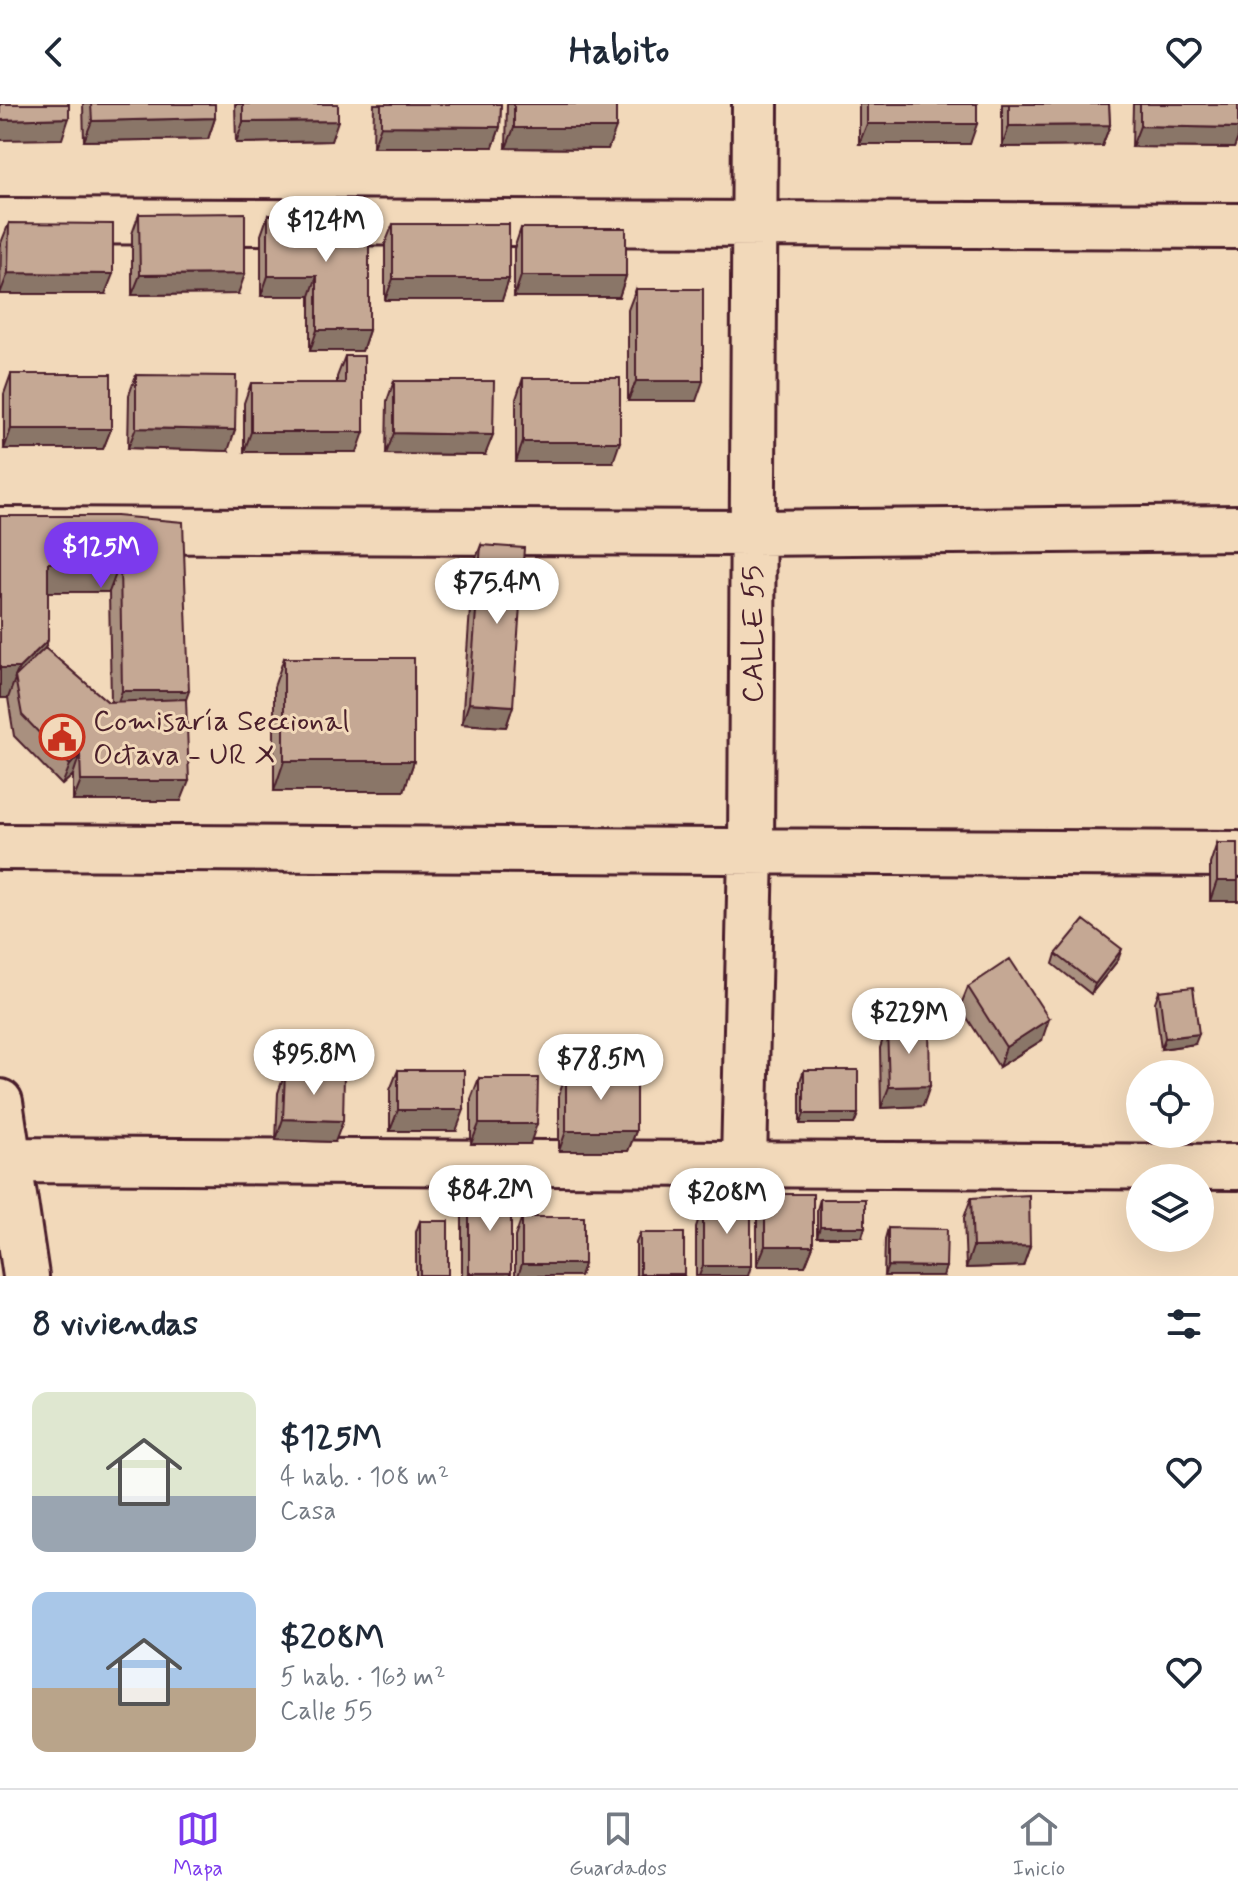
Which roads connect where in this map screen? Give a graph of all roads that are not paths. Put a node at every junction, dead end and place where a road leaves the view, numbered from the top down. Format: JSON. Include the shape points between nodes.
{"nodes":[{"id":1,"x":755,"y":104,"type":"edge"},
{"id":2,"x":0,"y":221,"type":"edge"},
{"id":3,"x":755,"y":225,"type":"junction"},
{"id":4,"x":1238,"y":226,"type":"edge"},
{"id":5,"x":1238,"y":528,"type":"edge"},
{"id":6,"x":0,"y":530,"type":"edge"},
{"id":7,"x":753,"y":533,"type":"junction"},
{"id":8,"x":0,"y":847,"type":"edge"},
{"id":9,"x":751,"y":851,"type":"junction"},
{"id":10,"x":1238,"y":854,"type":"edge"},
{"id":11,"x":0,"y":1102,"type":"edge"},
{"id":12,"x":9,"y":1160,"type":"junction"},
{"id":13,"x":744,"y":1163,"type":"junction"},
{"id":14,"x":1238,"y":1167,"type":"edge"},
{"id":15,"x":26,"y":1276,"type":"edge"}],
"edges":[{"from":1,"to":3,"type":"street","name":"CALLE 55"},
{"from":2,"to":3,"type":"street"},
{"from":3,"to":4,"type":"street"},
{"from":3,"to":7,"type":"street","name":"CALLE 55"},
{"from":5,"to":7,"type":"street"},
{"from":6,"to":7,"type":"street"},
{"from":7,"to":9,"type":"street","name":"CALLE 55"},
{"from":8,"to":9,"type":"street"},
{"from":9,"to":10,"type":"street"},
{"from":9,"to":13,"type":"street","name":"CALLE 55"},
{"from":11,"to":12,"type":"street"},
{"from":12,"to":13,"type":"street"},
{"from":12,"to":15,"type":"street"},
{"from":13,"to":14,"type":"street"}]}
